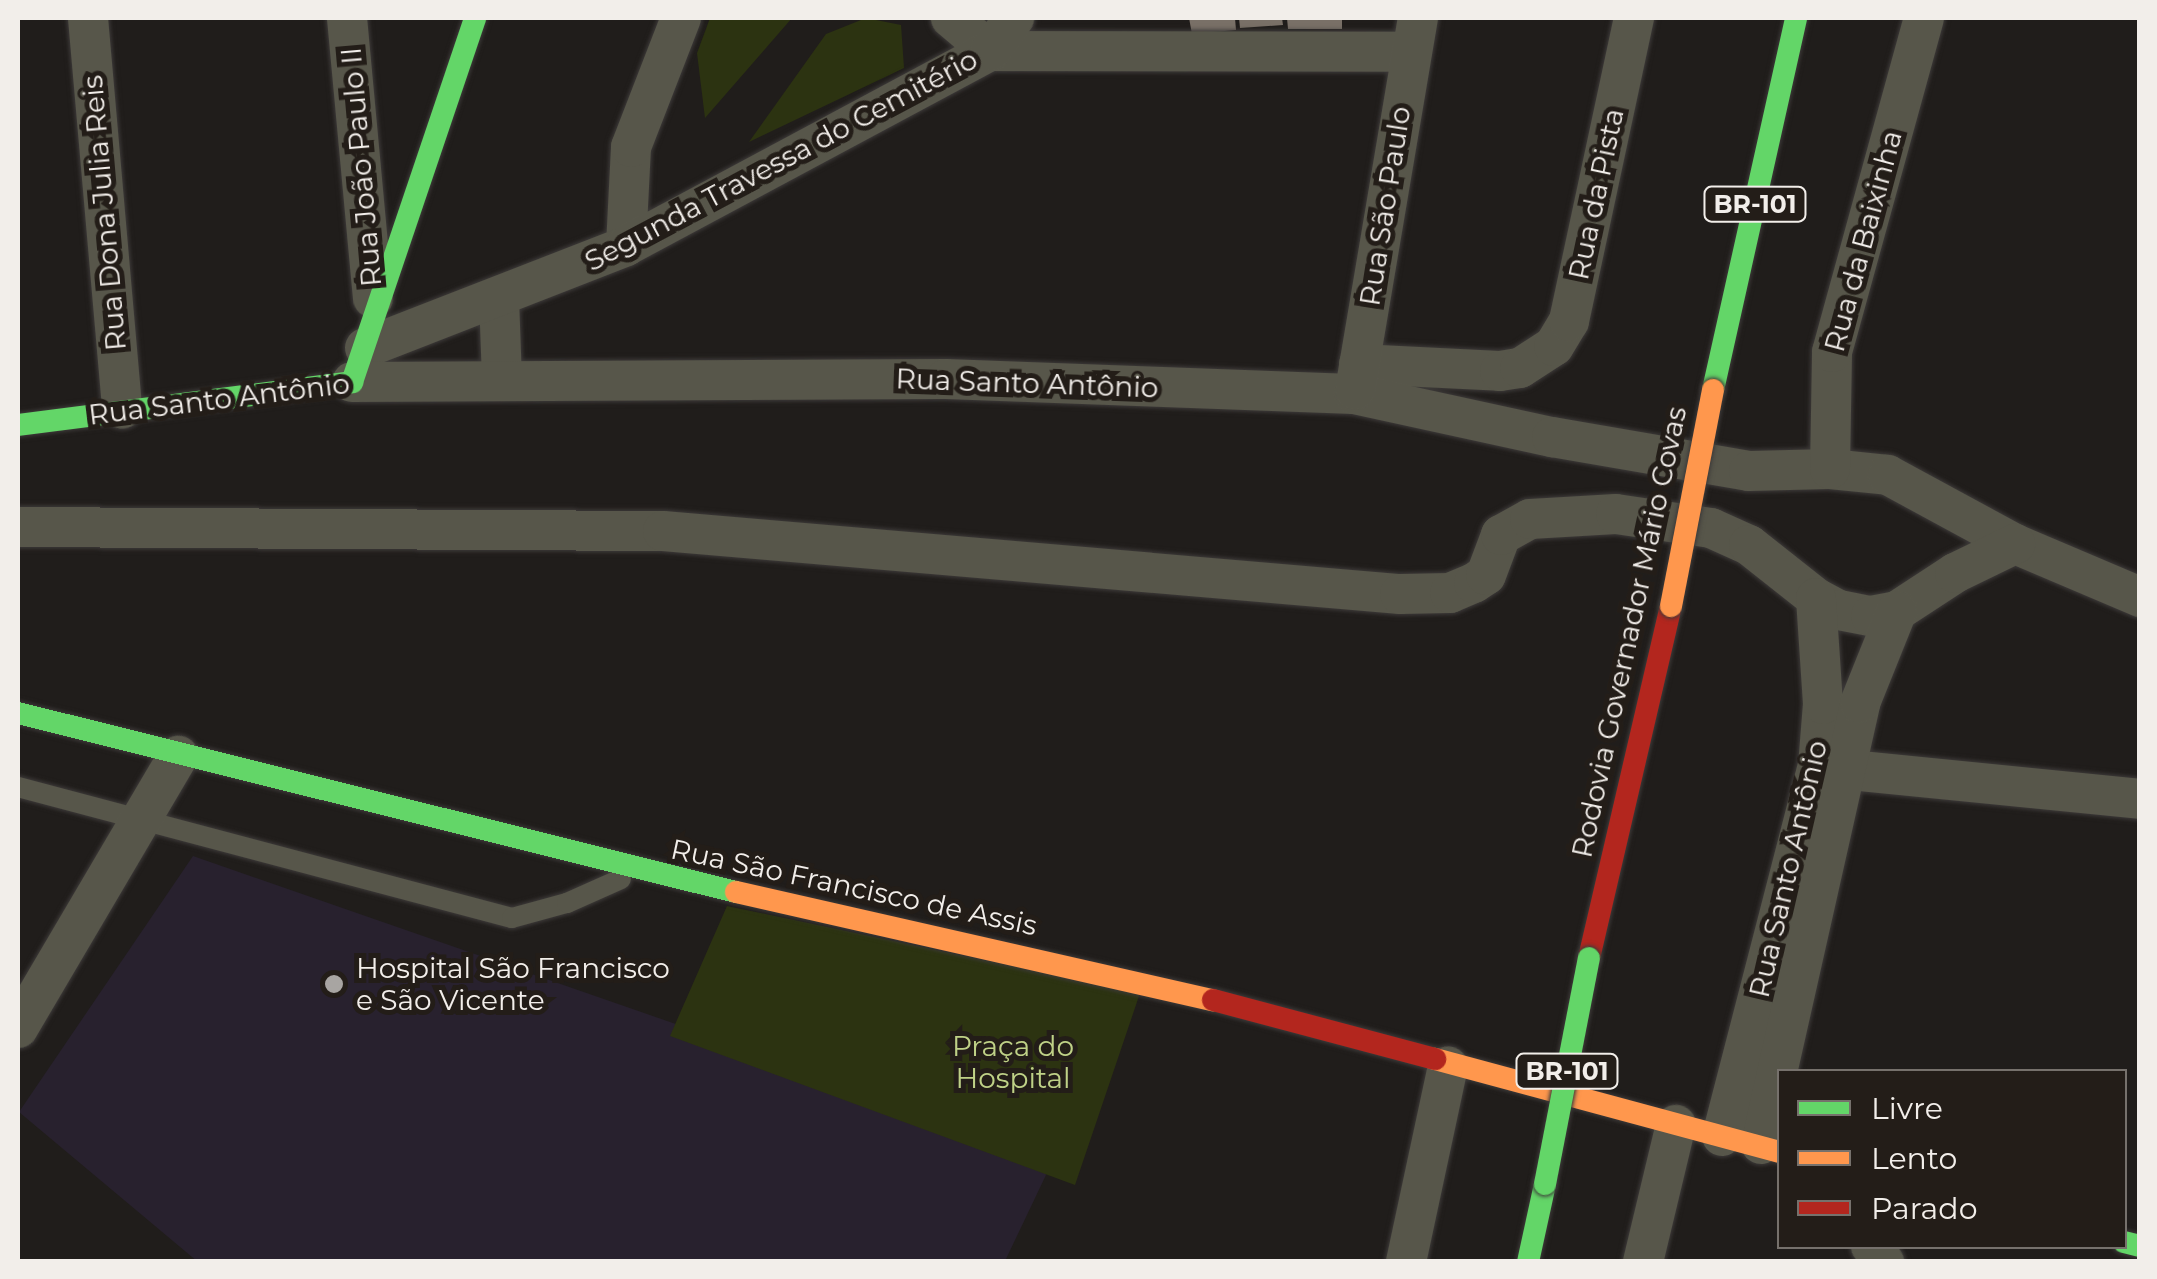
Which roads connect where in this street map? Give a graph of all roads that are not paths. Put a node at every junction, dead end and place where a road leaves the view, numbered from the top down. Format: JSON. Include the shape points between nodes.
{"nodes":[{"id":1,"x":88,"y":18,"type":"edge"},
{"id":2,"x":347,"y":18,"type":"edge"},
{"id":3,"x":475,"y":18,"type":"edge"},
{"id":4,"x":681,"y":18,"type":"edge"},
{"id":5,"x":951,"y":18,"type":"edge"},
{"id":6,"x":1014,"y":18,"type":"edge"},
{"id":7,"x":1634,"y":18,"type":"edge"},
{"id":8,"x":1796,"y":18,"type":"edge"},
{"id":9,"x":1924,"y":18,"type":"edge"},
{"id":10,"x":1414,"y":35,"type":"edge"},
{"id":11,"x":990,"y":50,"type":"junction"},
{"id":12,"x":626,"y":246,"type":"junction"},
{"id":13,"x":499,"y":298,"type":"junction"},
{"id":14,"x":364,"y":349,"type":"junction"},
{"id":15,"x":1538,"y":360,"type":"joint"},
{"id":16,"x":1356,"y":379,"type":"junction"},
{"id":17,"x":502,"y":380,"type":"junction"},
{"id":18,"x":122,"y":409,"type":"junction"},
{"id":19,"x":18,"y":425,"type":"edge"},
{"id":20,"x":1830,"y":469,"type":"junction"},
{"id":21,"x":18,"y":527,"type":"edge"},
{"id":22,"x":2015,"y":544,"type":"junction"},
{"id":23,"x":2140,"y":596,"type":"edge"},
{"id":24,"x":1816,"y":598,"type":"junction"},
{"id":25,"x":1897,"y":611,"type":"junction"},
{"id":26,"x":18,"y":713,"type":"edge"},
{"id":27,"x":178,"y":756,"type":"junction"},
{"id":28,"x":1831,"y":768,"type":"junction"},
{"id":29,"x":18,"y":788,"type":"edge"},
{"id":30,"x":2140,"y":799,"type":"edge"},
{"id":31,"x":144,"y":819,"type":"junction"},
{"id":32,"x":640,"y":871,"type":"junction"},
{"id":33,"x":18,"y":1028,"type":"edge"},
{"id":34,"x":1448,"y":1066,"type":"junction"},
{"id":35,"x":1783,"y":1069,"type":"edge"},
{"id":36,"x":1777,"y":1104,"type":"edge"},
{"id":37,"x":1676,"y":1125,"type":"junction"},
{"id":38,"x":1722,"y":1136,"type":"junction"},
{"id":39,"x":1770,"y":1148,"type":"edge"},
{"id":40,"x":1406,"y":1262,"type":"edge"},
{"id":41,"x":1528,"y":1262,"type":"edge"},
{"id":42,"x":1643,"y":1262,"type":"edge"}],
"edges":[{"from":1,"to":18,"type":"street","name":"Rua Dona Julia Reis"},
{"from":2,"to":14,"type":"street","name":"Rua João Paulo II"},
{"from":3,"to":14,"type":"main road"},
{"from":4,"to":12,"type":"street","via":[[631,146]]},
{"from":5,"to":11,"type":"street"},
{"from":6,"to":11,"type":"street","name":"Segunda Travessa do Cemitério"},
{"from":7,"to":15,"type":"street","name":"Rua da Pista","via":[[1568,321]]},
{"from":8,"to":41,"type":"main road","name":"Rodovia Governador Mário Covas","number":"BR-101","bridge":true},
{"from":9,"to":20,"type":"street","name":"Rua da Baixinha","via":[[1832,352]]},
{"from":10,"to":11,"type":"street"},
{"from":10,"to":16,"type":"street","name":"Rua São Paulo"},
{"from":11,"to":12,"type":"street","name":"Segunda Travessa do Cemitério"},
{"from":12,"to":13,"type":"street","name":"Segunda Travessa do Cemitério"},
{"from":13,"to":14,"type":"street","name":"Segunda Travessa do Cemitério"},
{"from":13,"to":17,"type":"street"},
{"from":14,"to":17,"type":"street","name":"Rua Santo Antônio"},
{"from":14,"to":18,"type":"main road","name":"Rua Santo Antônio"},
{"from":15,"to":16,"type":"street","name":"Rua Santo Antônio","via":[[1500,371]]},
{"from":16,"to":17,"type":"street","name":"Rua Santo Antônio"},
{"from":16,"to":20,"type":"street","name":"Rua Santo Antônio","via":[[1552,437],[1748,471]]},
{"from":18,"to":19,"type":"main road","name":"Rua Santo Antônio"},
{"from":20,"to":22,"type":"street","name":"Rua Santo Antônio","via":[[1888,475]]},
{"from":21,"to":24,"type":"street","via":[[663,531],[1400,594],[1450,593],[1474,584],[1486,575],[1501,535],[1530,519],[1616,514],[1711,528],[1749,546]]},
{"from":22,"to":23,"type":"street"},
{"from":22,"to":25,"type":"street","via":[[1955,572]]},
{"from":24,"to":25,"type":"street","via":[[1854,614]]},
{"from":24,"to":28,"type":"street","name":"Rua Santo Antônio"},
{"from":25,"to":28,"type":"street","name":"Rua Santo Antônio"},
{"from":26,"to":27,"type":"main road","name":"Rua São Francisco de Assis"},
{"from":27,"to":31,"type":"street"},
{"from":27,"to":32,"type":"main road","name":"Rua São Francisco de Assis"},
{"from":28,"to":30,"type":"street","name":"Rua Santo Antônio"},
{"from":28,"to":35,"type":"street"},
{"from":28,"to":38,"type":"street","name":"Rua Santo Antônio"},
{"from":29,"to":31,"type":"lane"},
{"from":31,"to":32,"type":"lane","via":[[512,918]]},
{"from":31,"to":33,"type":"street"},
{"from":32,"to":34,"type":"main road","name":"Rua São Francisco de Assis","via":[[1139,980]]},
{"from":34,"to":37,"type":"main road","name":"Rua São Francisco de Assis"},
{"from":34,"to":40,"type":"street"},
{"from":36,"to":39,"type":"street"},
{"from":37,"to":38,"type":"main road","name":"Rua São Francisco de Assis"},
{"from":37,"to":42,"type":"street"},
{"from":38,"to":39,"type":"main road","name":"Rua São Francisco de Assis"}]}
